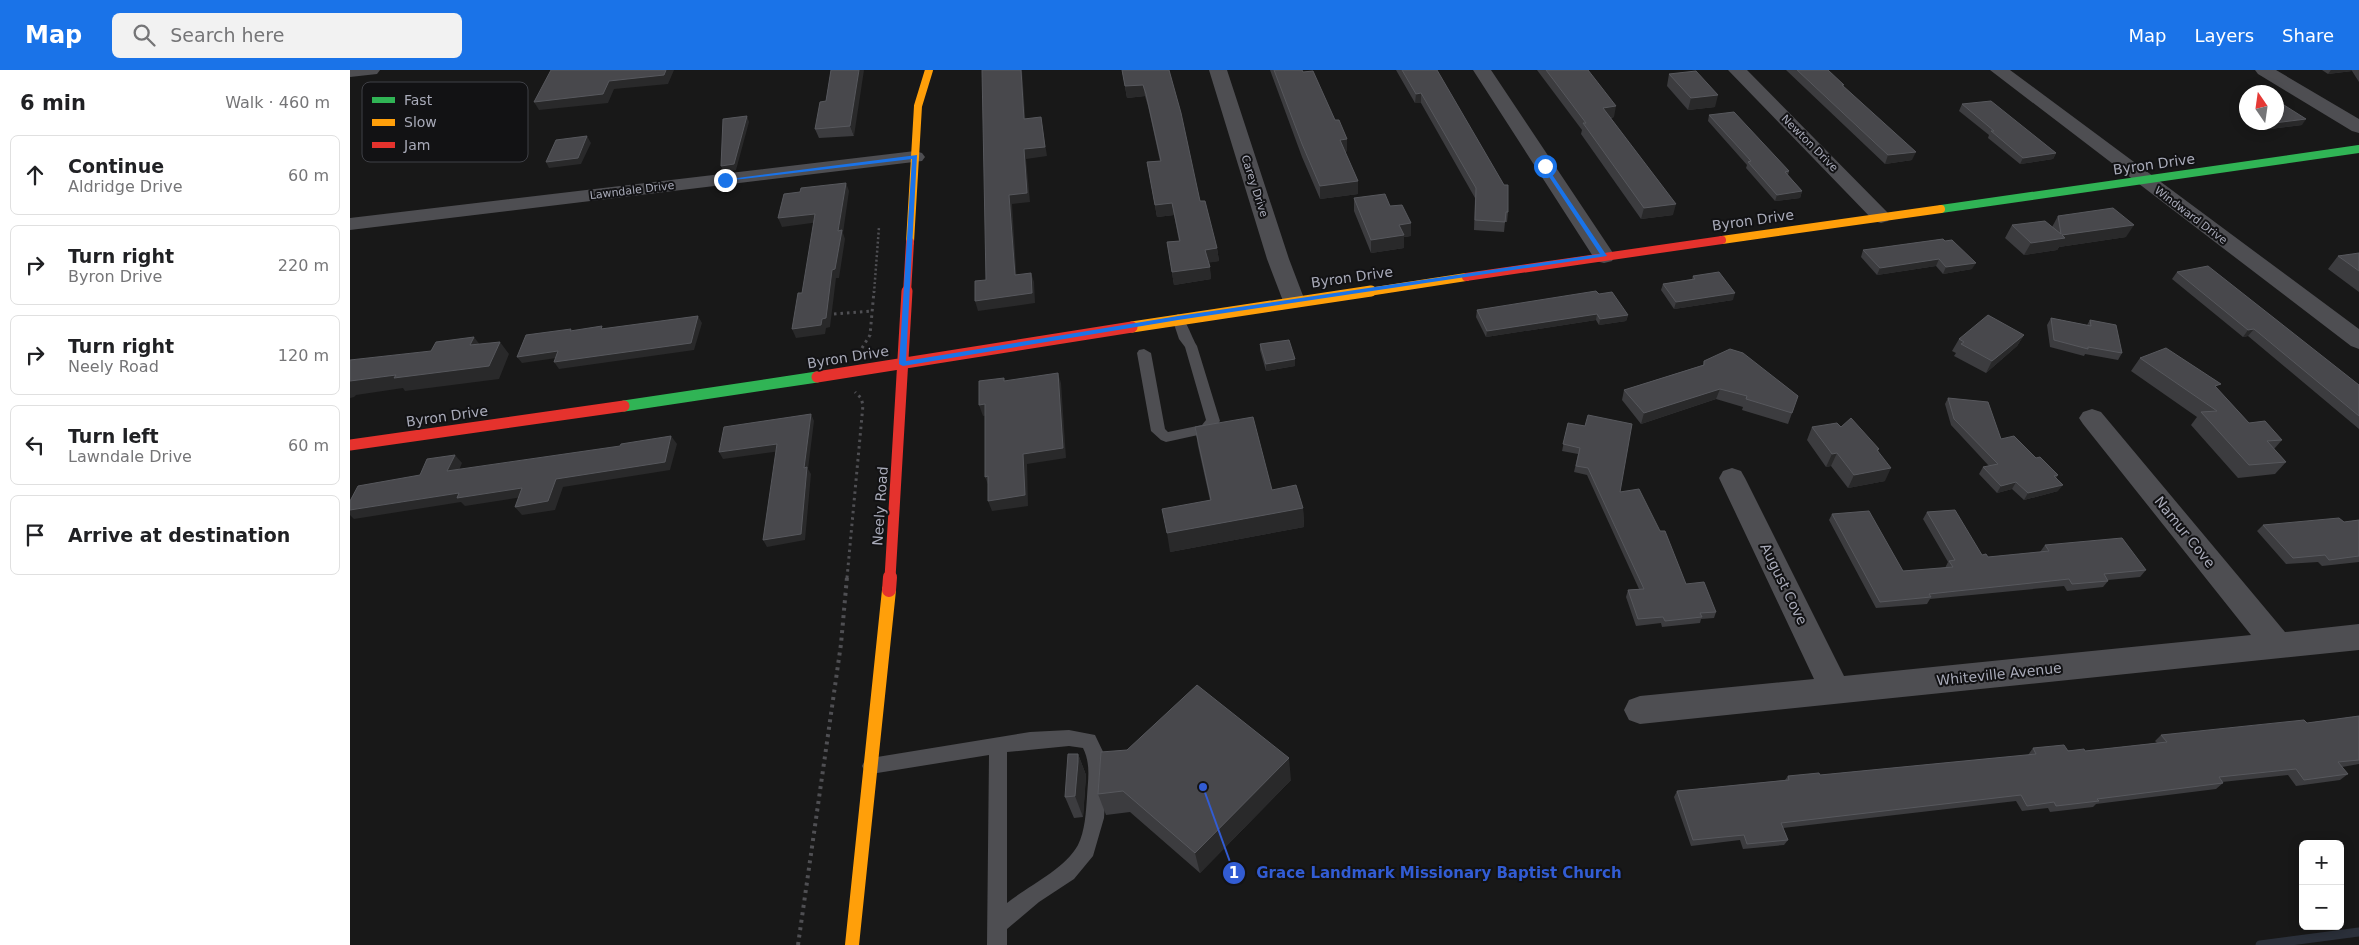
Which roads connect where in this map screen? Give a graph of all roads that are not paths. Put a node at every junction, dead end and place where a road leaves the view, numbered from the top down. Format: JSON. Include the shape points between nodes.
{"nodes":[{"id":1,"x":370,"y":70,"type":"edge"},
{"id":2,"x":929,"y":70,"type":"edge"},
{"id":3,"x":1218,"y":70,"type":"edge"},
{"id":4,"x":1482,"y":70,"type":"edge"},
{"id":5,"x":1738,"y":70,"type":"edge"},
{"id":6,"x":1999,"y":70,"type":"edge"},
{"id":7,"x":2264,"y":70,"type":"edge"},
{"id":8,"x":350,"y":72,"type":"edge"},
{"id":9,"x":2359,"y":127,"type":"edge"},
{"id":10,"x":2359,"y":150,"type":"edge"},
{"id":11,"x":915,"y":157,"type":"junction"},
{"id":12,"x":2144,"y":180,"type":"junction"},
{"id":13,"x":1882,"y":217,"type":"junction"},
{"id":14,"x":350,"y":224,"type":"edge"},
{"id":15,"x":1604,"y":256,"type":"junction"},
{"id":16,"x":1294,"y":301,"type":"junction"},
{"id":17,"x":1178,"y":318,"type":"junction"},
{"id":18,"x":2359,"y":341,"type":"edge"},
{"id":19,"x":1144,"y":353,"type":"dead end"},
{"id":20,"x":903,"y":364,"type":"junction"},
{"id":21,"x":2092,"y":418,"type":"dead end"},
{"id":22,"x":350,"y":445,"type":"edge"},
{"id":23,"x":1732,"y":478,"type":"dead end"},
{"id":24,"x":2359,"y":638,"type":"edge"},
{"id":25,"x":2278,"y":646,"type":"junction"},
{"id":26,"x":1836,"y":690,"type":"junction"},
{"id":27,"x":1640,"y":710,"type":"dead end"},
{"id":28,"x":998,"y":746,"type":"junction"},
{"id":29,"x":871,"y":766,"type":"junction"},
{"id":30,"x":997,"y":925,"type":"junction"},
{"id":31,"x":852,"y":945,"type":"edge"},
{"id":32,"x":997,"y":945,"type":"edge"}],
"edges":[{"from":1,"to":8,"type":"street"},
{"from":2,"to":11,"type":"street","name":"Neely Road","via":[[918,106]]},
{"from":3,"to":16,"type":"street","name":"Carey Drive"},
{"from":4,"to":15,"type":"street"},
{"from":5,"to":13,"type":"street","name":"Newton Drive"},
{"from":6,"to":12,"type":"street","name":"Windward Drive"},
{"from":7,"to":9,"type":"street"},
{"from":10,"to":12,"type":"street","name":"Byron Drive"},
{"from":11,"to":14,"type":"street","name":"Lawndale Drive"},
{"from":11,"to":20,"type":"street","name":"Neely Road"},
{"from":12,"to":13,"type":"street","name":"Byron Drive"},
{"from":12,"to":18,"type":"street","name":"Windward Drive"},
{"from":13,"to":15,"type":"street","name":"Byron Drive"},
{"from":15,"to":16,"type":"street","name":"Byron Drive"},
{"from":16,"to":17,"type":"street","name":"Byron Drive"},
{"from":17,"to":19,"type":"lane","via":[[1191,346],[1214,421],[1207,429],[1166,437],[1158,431]]},
{"from":17,"to":20,"type":"street","name":"Byron Drive"},
{"from":20,"to":22,"type":"street","name":"Byron Drive"},
{"from":20,"to":29,"type":"street","name":"Neely Road","via":[[887,621]]},
{"from":21,"to":25,"type":"street","name":"Namur Cove"},
{"from":23,"to":26,"type":"street","name":"August Cove"},
{"from":24,"to":25,"type":"street","name":"Whiteville Avenue"},
{"from":25,"to":26,"type":"street","name":"Whiteville Avenue"},
{"from":26,"to":27,"type":"street","name":"Whiteville Avenue"},
{"from":28,"to":29,"type":"lane"},
{"from":28,"to":30,"type":"lane"},
{"from":28,"to":30,"type":"lane","via":[[1030,740],[1069,738],[1089,741],[1098,760],[1098,774],[1095,818],[1086,850],[1067,872],[1032,895]]},
{"from":29,"to":31,"type":"street","name":"Neely Road"},
{"from":30,"to":32,"type":"lane"}]}
